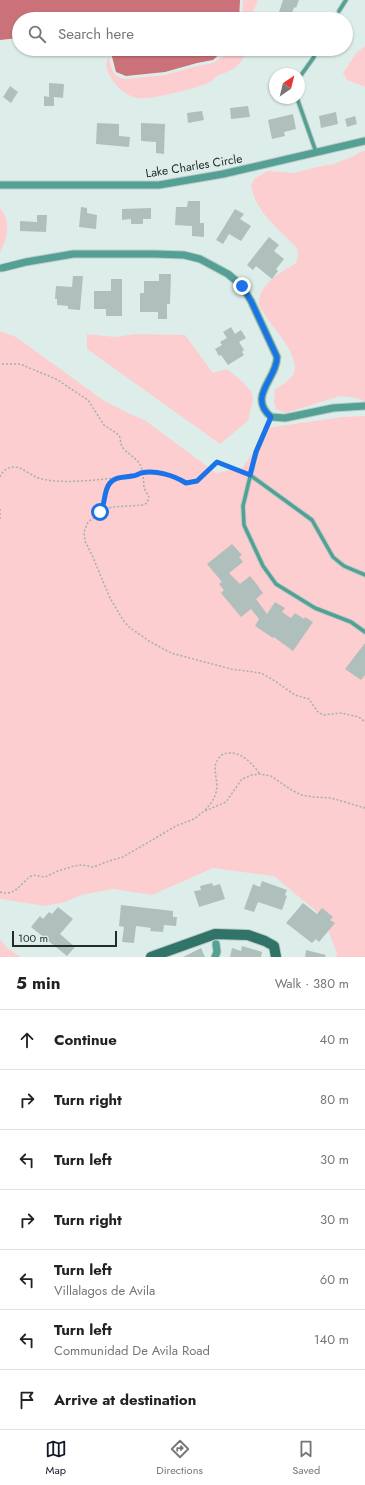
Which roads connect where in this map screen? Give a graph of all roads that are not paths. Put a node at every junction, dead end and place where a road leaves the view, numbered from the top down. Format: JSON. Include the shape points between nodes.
{"nodes":[{"id":1,"x":346,"y":0,"type":"edge"},
{"id":2,"x":339,"y":11,"type":"dead end"},
{"id":3,"x":314,"y":56,"type":"edge"},
{"id":4,"x":305,"y":70,"type":"edge"},
{"id":5,"x":299,"y":104,"type":"edge"},
{"id":6,"x":365,"y":141,"type":"edge"},
{"id":7,"x":316,"y":152,"type":"junction"},
{"id":8,"x":0,"y":185,"type":"edge"},
{"id":9,"x":2,"y":268,"type":"dead end"},
{"id":10,"x":365,"y":406,"type":"edge"},
{"id":11,"x":271,"y":417,"type":"junction"},
{"id":12,"x":250,"y":475,"type":"junction"},
{"id":13,"x":365,"y":575,"type":"edge"},
{"id":14,"x":365,"y":632,"type":"edge"},
{"id":15,"x":216,"y":944,"type":"dead end"},
{"id":16,"x":151,"y":957,"type":"edge"},
{"id":17,"x":215,"y":957,"type":"edge"},
{"id":18,"x":276,"y":957,"type":"edge"}],
"edges":[{"from":1,"to":2,"type":"lane"},
{"from":3,"to":4,"type":"lane"},
{"from":5,"to":7,"type":"lane"},
{"from":6,"to":7,"type":"street","name":"Lake Charles Circle"},
{"from":7,"to":8,"type":"street","name":"Lake Charles Circle","via":[[223,174],[159,185]]},
{"from":9,"to":11,"type":"street","via":[[73,254],[184,255],[214,266],[242,286],[277,357],[277,363],[262,392],[264,412]]},
{"from":10,"to":11,"type":"street","via":[[333,408],[285,418]]},
{"from":11,"to":12,"type":"lane","via":[[256,452]]},
{"from":12,"to":13,"type":"lane","via":[[312,520],[333,557],[344,566]]},
{"from":12,"to":14,"type":"lane","via":[[243,506],[244,525],[263,566],[276,584],[315,608],[351,622]]},
{"from":15,"to":17,"type":"street"},
{"from":16,"to":18,"type":"street","via":[[215,934],[248,935],[265,941],[274,946]]}]}
